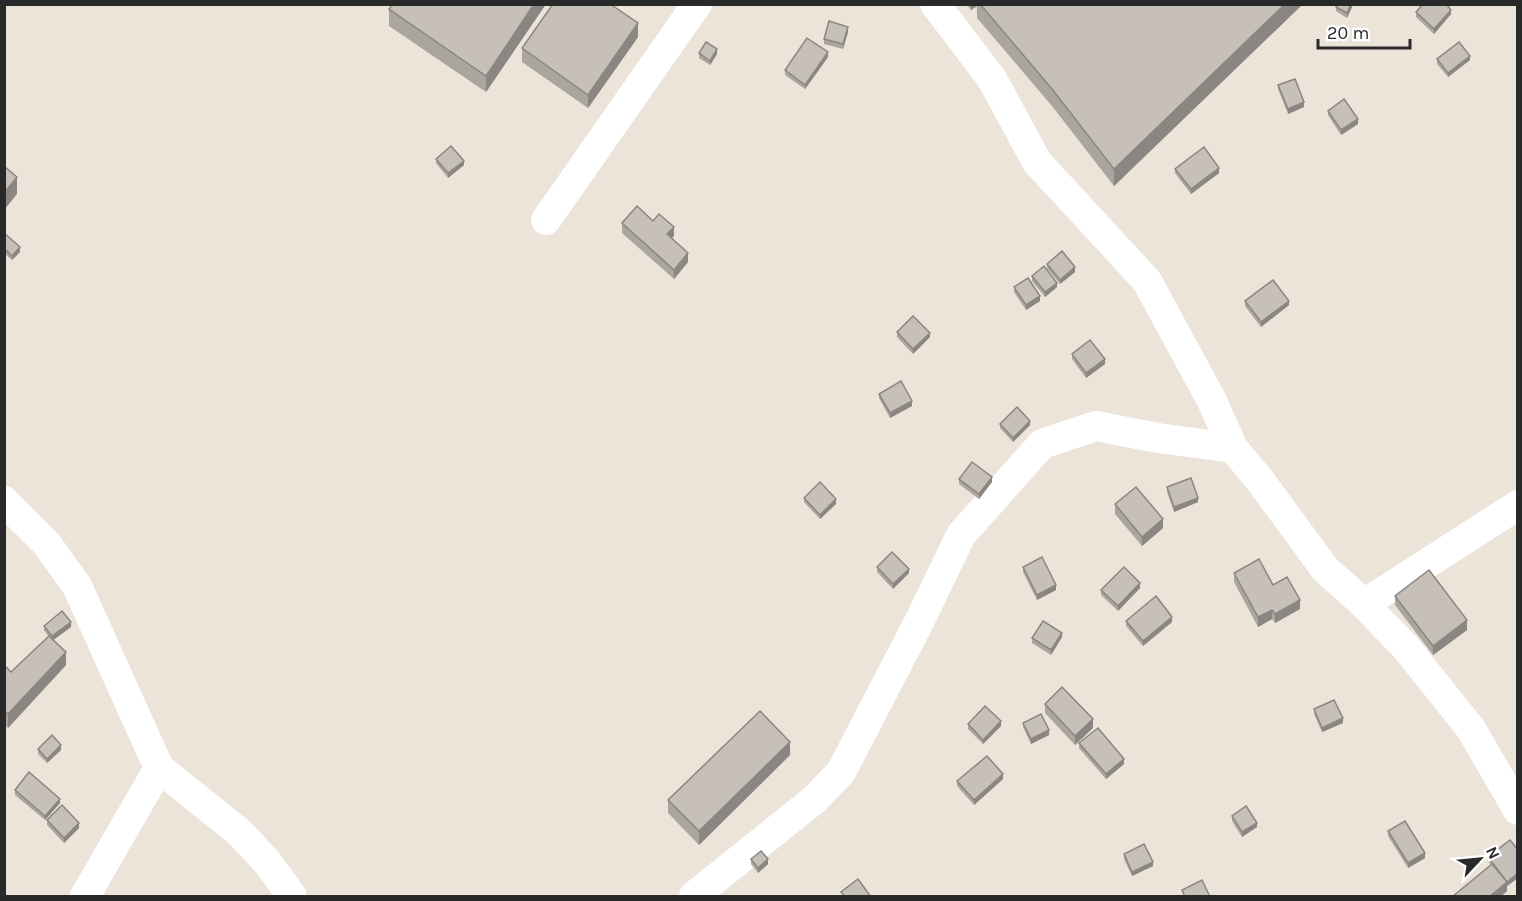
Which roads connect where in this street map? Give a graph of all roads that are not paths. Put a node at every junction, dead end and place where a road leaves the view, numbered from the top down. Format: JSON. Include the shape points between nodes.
{"nodes":[{"id":1,"x":697,"y":4,"type":"edge"},
{"id":2,"x":935,"y":4,"type":"edge"},
{"id":3,"x":546,"y":220,"type":"dead end"},
{"id":4,"x":1233,"y":448,"type":"junction"},
{"id":5,"x":4,"y":501,"type":"edge"},
{"id":6,"x":1518,"y":505,"type":"edge"},
{"id":7,"x":1364,"y":604,"type":"junction"},
{"id":8,"x":159,"y":768,"type":"junction"},
{"id":9,"x":1518,"y":810,"type":"edge"},
{"id":10,"x":85,"y":897,"type":"edge"},
{"id":11,"x":292,"y":897,"type":"edge"},
{"id":12,"x":694,"y":897,"type":"edge"}],
"edges":[{"from":1,"to":3,"type":"street"},
{"from":2,"to":4,"type":"street","via":[[992,79],[1037,162],[1147,281]]},
{"from":4,"to":7,"type":"street","via":[[1325,568]]},
{"from":4,"to":12,"type":"street","via":[[1096,426],[1042,444],[961,535],[841,772],[815,799]]},
{"from":5,"to":8,"type":"street","via":[[47,544],[77,586]]},
{"from":6,"to":7,"type":"street"},
{"from":7,"to":9,"type":"street","via":[[1407,649],[1471,729]]},
{"from":8,"to":10,"type":"street"},
{"from":8,"to":11,"type":"street","via":[[239,832]]}]}
